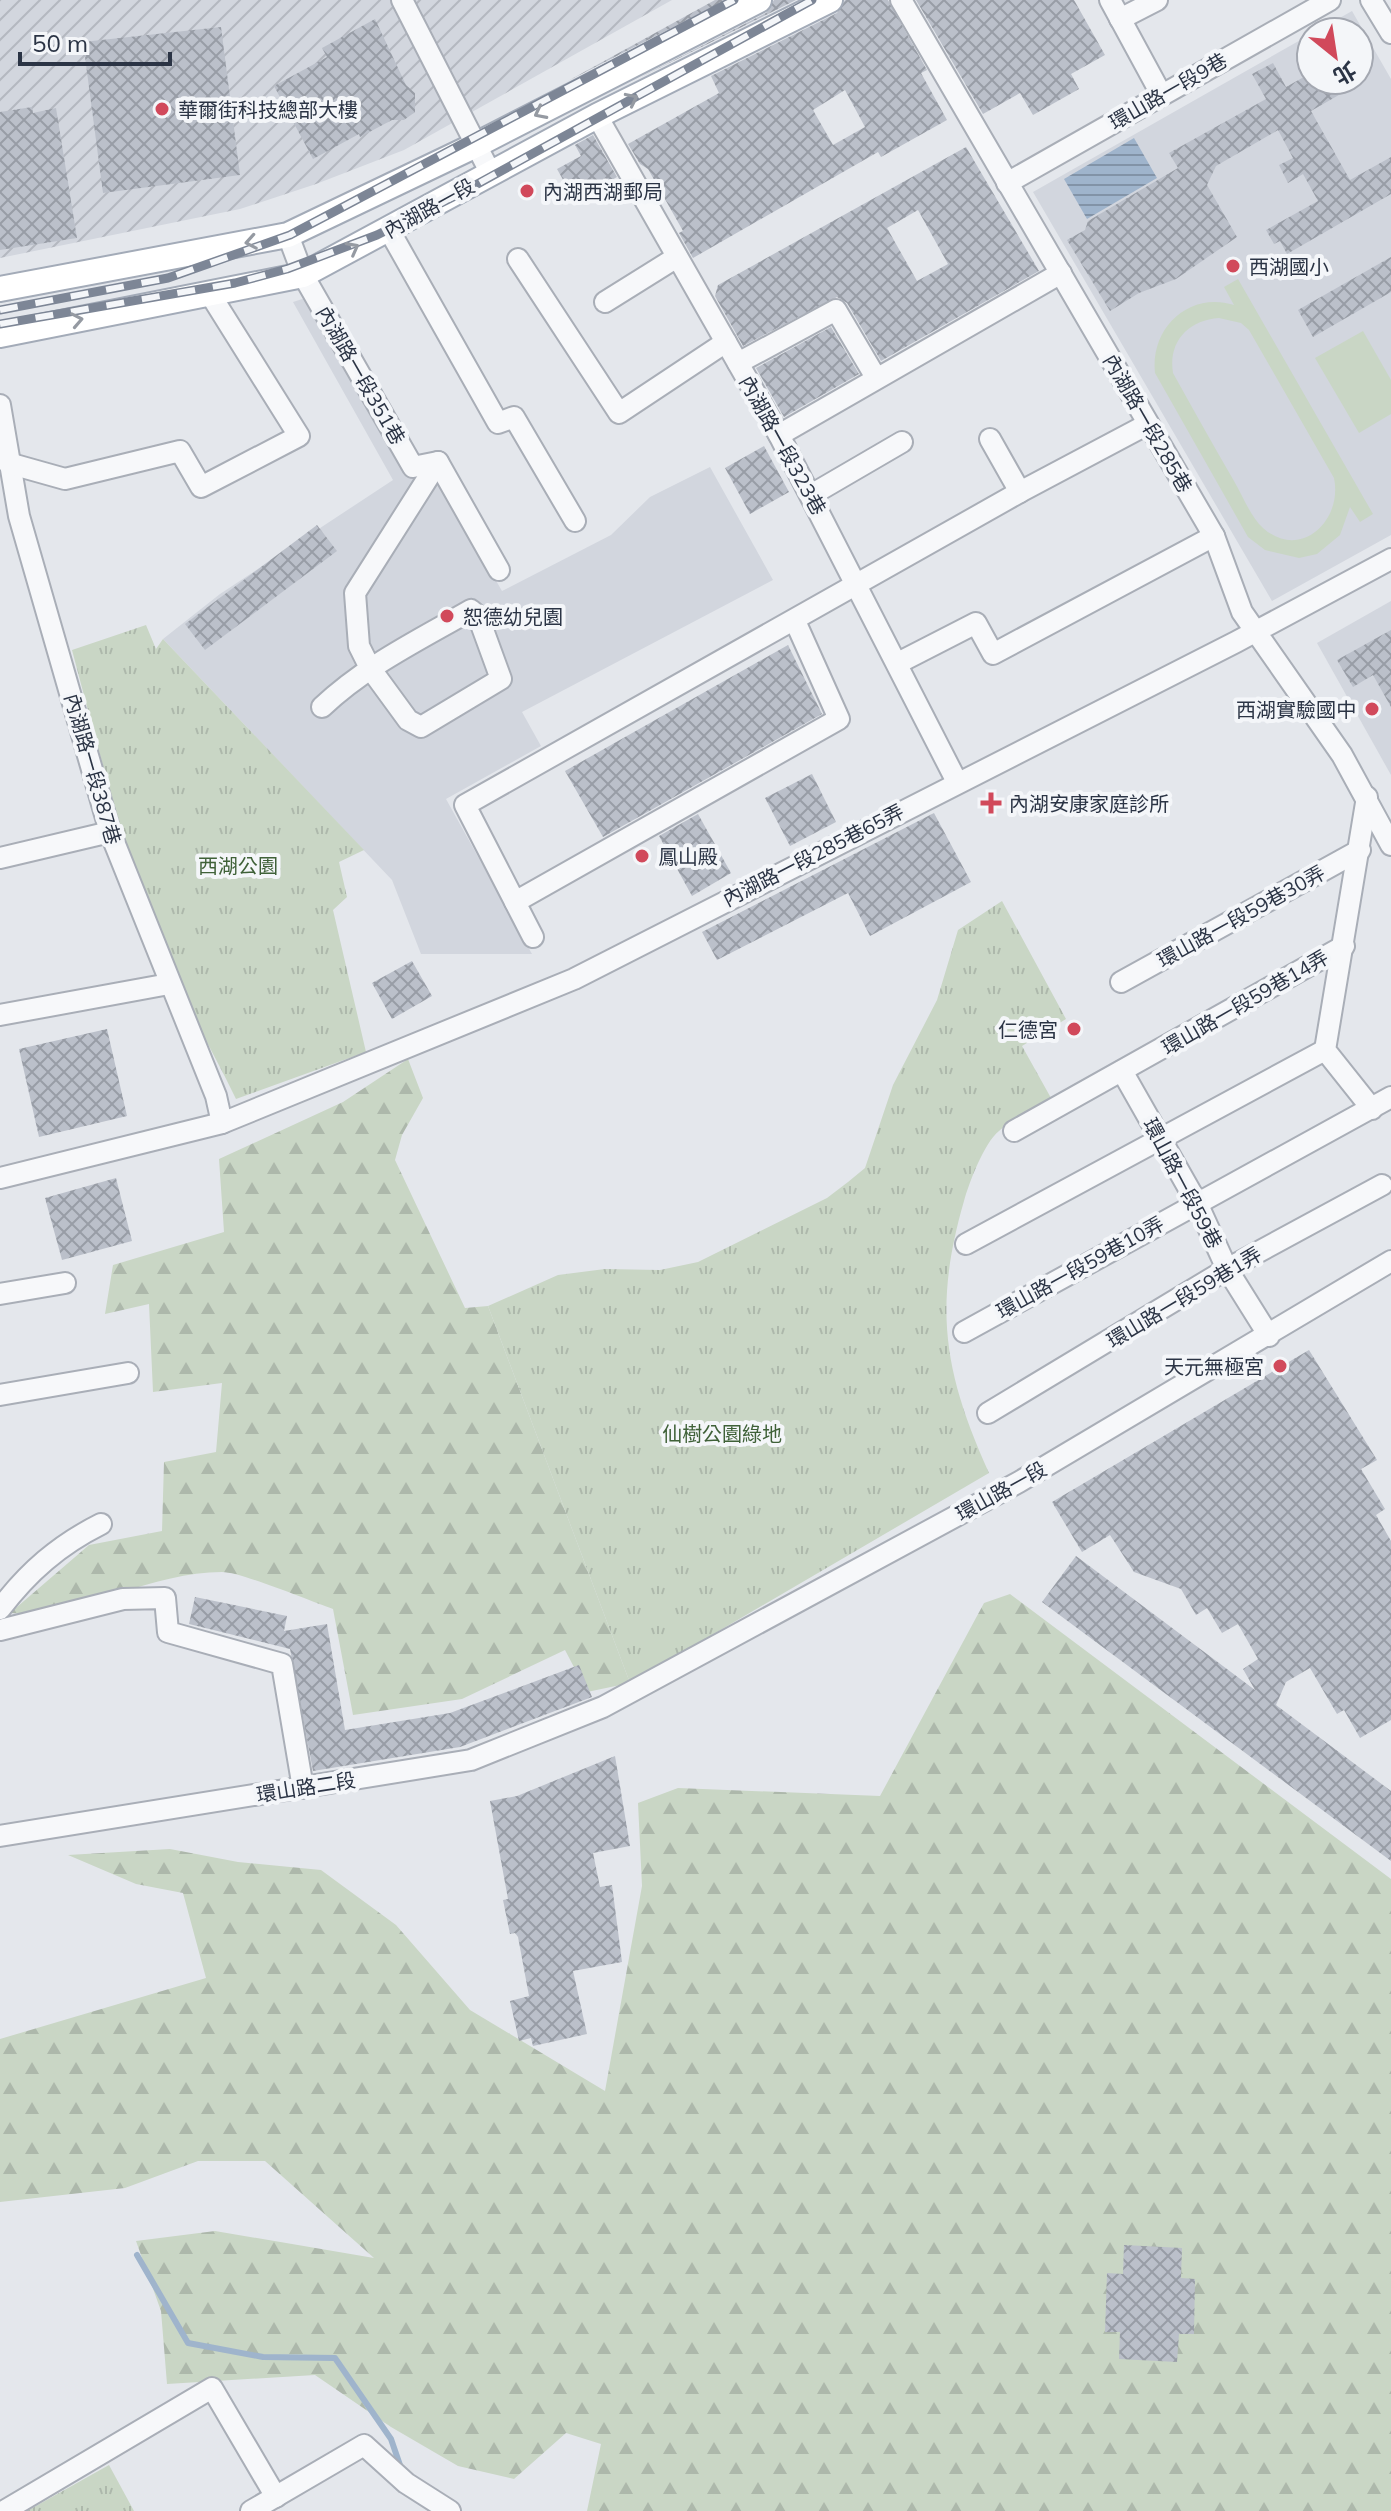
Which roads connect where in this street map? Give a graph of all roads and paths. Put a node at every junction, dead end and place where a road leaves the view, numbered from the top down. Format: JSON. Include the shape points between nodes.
{"nodes":[{"id":1,"x":402,"y":0,"type":"edge"},
{"id":2,"x":759,"y":0,"type":"edge"},
{"id":3,"x":830,"y":0,"type":"edge"},
{"id":4,"x":901,"y":0,"type":"edge"},
{"id":5,"x":1157,"y":0,"type":"edge"},
{"id":6,"x":1330,"y":0,"type":"edge"},
{"id":7,"x":1371,"y":0,"type":"edge"},
{"id":8,"x":1115,"y":9,"type":"edge"},
{"id":9,"x":1391,"y":33,"type":"edge"},
{"id":10,"x":1161,"y":94,"type":"junction"},
{"id":11,"x":597,"y":116,"type":"junction"},
{"id":12,"x":476,"y":145,"type":"junction"},
{"id":13,"x":491,"y":174,"type":"junction"},
{"id":14,"x":1007,"y":183,"type":"junction"},
{"id":15,"x":389,"y":230,"type":"junction"},
{"id":16,"x":288,"y":235,"type":"junction"},
{"id":17,"x":677,"y":257,"type":"junction"},
{"id":18,"x":518,"y":259,"type":"dead end"},
{"id":19,"x":1061,"y":273,"type":"junction"},
{"id":20,"x":303,"y":275,"type":"junction"},
{"id":21,"x":0,"y":289,"type":"edge"},
{"id":22,"x":210,"y":294,"type":"junction"},
{"id":23,"x":605,"y":302,"type":"dead end"},
{"id":24,"x":0,"y":335,"type":"edge"},
{"id":25,"x":726,"y":342,"type":"junction"},
{"id":26,"x":738,"y":363,"type":"junction"},
{"id":27,"x":875,"y":376,"type":"junction"},
{"id":28,"x":0,"y":405,"type":"edge"},
{"id":29,"x":1148,"y":424,"type":"junction"},
{"id":30,"x":779,"y":435,"type":"junction"},
{"id":31,"x":990,"y":439,"type":"dead end"},
{"id":32,"x":902,"y":442,"type":"dead end"},
{"id":33,"x":438,"y":462,"type":"junction"},
{"id":34,"x":8,"y":463,"type":"junction"},
{"id":35,"x":1020,"y":492,"type":"junction"},
{"id":36,"x":811,"y":495,"type":"junction"},
{"id":37,"x":10,"y":518,"type":"edge"},
{"id":38,"x":575,"y":521,"type":"dead end"},
{"id":39,"x":1214,"y":536,"type":"junction"},
{"id":40,"x":1391,"y":559,"type":"edge"},
{"id":41,"x":499,"y":570,"type":"dead end"},
{"id":42,"x":858,"y":584,"type":"junction"},
{"id":43,"x":795,"y":621,"type":"junction"},
{"id":44,"x":1255,"y":632,"type":"junction"},
{"id":45,"x":898,"y":663,"type":"junction"},
{"id":46,"x":370,"y":668,"type":"junction"},
{"id":47,"x":322,"y":707,"type":"dead end"},
{"id":48,"x":957,"y":782,"type":"junction"},
{"id":49,"x":1367,"y":797,"type":"junction"},
{"id":50,"x":110,"y":832,"type":"junction"},
{"id":51,"x":1391,"y":845,"type":"edge"},
{"id":52,"x":1360,"y":850,"type":"junction"},
{"id":53,"x":0,"y":858,"type":"edge"},
{"id":54,"x":515,"y":902,"type":"junction"},
{"id":55,"x":533,"y":937,"type":"dead end"},
{"id":56,"x":1344,"y":946,"type":"junction"},
{"id":57,"x":1121,"y":982,"type":"dead end"},
{"id":58,"x":169,"y":984,"type":"junction"},
{"id":59,"x":0,"y":1015,"type":"edge"},
{"id":60,"x":1325,"y":1050,"type":"junction"},
{"id":61,"x":1122,"y":1071,"type":"junction"},
{"id":62,"x":1391,"y":1097,"type":"edge"},
{"id":63,"x":1372,"y":1109,"type":"junction"},
{"id":64,"x":222,"y":1123,"type":"junction"},
{"id":65,"x":1014,"y":1131,"type":"dead end"},
{"id":66,"x":1161,"y":1140,"type":"junction"},
{"id":67,"x":0,"y":1178,"type":"edge"},
{"id":68,"x":1382,"y":1185,"type":"dead end"},
{"id":69,"x":1197,"y":1203,"type":"junction"},
{"id":70,"x":966,"y":1244,"type":"dead end"},
{"id":71,"x":1391,"y":1261,"type":"edge"},
{"id":72,"x":1227,"y":1269,"type":"junction"},
{"id":73,"x":65,"y":1283,"type":"dead end"},
{"id":74,"x":0,"y":1294,"type":"edge"},
{"id":75,"x":964,"y":1332,"type":"dead end"},
{"id":76,"x":1269,"y":1336,"type":"junction"},
{"id":77,"x":128,"y":1373,"type":"dead end"},
{"id":78,"x":0,"y":1395,"type":"edge"},
{"id":79,"x":988,"y":1413,"type":"dead end"},
{"id":80,"x":101,"y":1524,"type":"dead end"},
{"id":81,"x":0,"y":1609,"type":"edge"},
{"id":82,"x":0,"y":1630,"type":"edge"},
{"id":83,"x":603,"y":1707,"type":"joint"},
{"id":84,"x":303,"y":1788,"type":"junction"},
{"id":85,"x":0,"y":1836,"type":"edge"},
{"id":86,"x":276,"y":2497,"type":"junction"},
{"id":87,"x":4,"y":2511,"type":"edge"},
{"id":88,"x":251,"y":2511,"type":"edge"},
{"id":89,"x":450,"y":2511,"type":"edge"}],
"edges":[{"from":1,"to":12,"type":"street"},
{"from":2,"to":12,"type":"main road","name":"內湖路一段","one_way":true},
{"from":11,"to":3,"type":"main road","name":"內湖路一段","one_way":true},
{"from":4,"to":14,"type":"street","name":"內湖路一段285巷"},
{"from":5,"to":8,"type":"street"},
{"from":6,"to":10,"type":"street","name":"環山路一段9巷"},
{"from":7,"to":9,"type":"street"},
{"from":8,"to":10,"type":"street"},
{"from":10,"to":14,"type":"street","name":"環山路一段9巷"},
{"from":11,"to":13,"type":"main road","name":"內湖路一段"},
{"from":11,"to":17,"type":"street","name":"內湖路一段323巷"},
{"from":12,"to":13,"type":"street"},
{"from":12,"to":16,"type":"main road","name":"內湖路一段"},
{"from":13,"to":15,"type":"main road","name":"內湖路一段"},
{"from":14,"to":19,"type":"street","name":"內湖路一段285巷"},
{"from":20,"to":15,"type":"main road","name":"內湖路一段","one_way":true},
{"from":15,"to":38,"type":"street","via":[[498,423],[514,417]]},
{"from":16,"to":20,"type":"street","name":"內湖路一段351巷"},
{"from":16,"to":21,"type":"main road","name":"內湖路一段","one_way":true},
{"from":17,"to":23,"type":"street"},
{"from":17,"to":25,"type":"street","name":"內湖路一段323巷"},
{"from":18,"to":25,"type":"street","via":[[619,413]]},
{"from":19,"to":27,"type":"street"},
{"from":19,"to":29,"type":"street","name":"內湖路一段285巷"},
{"from":20,"to":22,"type":"main road","name":"內湖路一段"},
{"from":20,"to":33,"type":"street","name":"內湖路一段351巷","via":[[413,467]]},
{"from":24,"to":22,"type":"main road","name":"內湖路一段","one_way":true},
{"from":22,"to":34,"type":"street","via":[[299,436],[201,487],[180,451],[65,479]]},
{"from":25,"to":26,"type":"street","name":"內湖路一段323巷"},
{"from":26,"to":27,"type":"street","via":[[836,310]]},
{"from":26,"to":30,"type":"street","name":"內湖路一段323巷"},
{"from":27,"to":30,"type":"street"},
{"from":28,"to":34,"type":"street","name":"內湖路一段387巷"},
{"from":29,"to":35,"type":"street"},
{"from":29,"to":39,"type":"street","name":"內湖路一段285巷"},
{"from":30,"to":36,"type":"street","name":"內湖路一段323巷"},
{"from":31,"to":35,"type":"street"},
{"from":32,"to":36,"type":"street"},
{"from":33,"to":41,"type":"street"},
{"from":33,"to":46,"type":"street","via":[[355,593],[359,646]]},
{"from":34,"to":37,"type":"street","name":"內湖路一段387巷"},
{"from":35,"to":42,"type":"street"},
{"from":36,"to":42,"type":"street","name":"內湖路一段323巷"},
{"from":37,"to":50,"type":"street","name":"內湖路一段387巷"},
{"from":39,"to":44,"type":"street","name":"內湖路一段285巷","via":[[1242,612]]},
{"from":39,"to":45,"type":"street","via":[[993,654],[976,623]]},
{"from":40,"to":44,"type":"street","name":"內湖路一段285巷65弄"},
{"from":42,"to":43,"type":"street"},
{"from":42,"to":45,"type":"street","name":"內湖路一段323巷"},
{"from":43,"to":54,"type":"street","via":[[839,719]]},
{"from":43,"to":54,"type":"street","via":[[465,805]]},
{"from":44,"to":48,"type":"street","name":"內湖路一段285巷65弄"},
{"from":44,"to":49,"type":"street","name":"內湖路一段285巷"},
{"from":45,"to":48,"type":"street","name":"內湖路一段323巷"},
{"from":46,"to":46,"type":"street","via":[[471,610],[478,616],[501,679],[421,727],[408,720]]},
{"from":46,"to":47,"type":"street"},
{"from":48,"to":64,"type":"street","name":"內湖路一段285巷65弄","via":[[574,979]]},
{"from":49,"to":51,"type":"street","name":"內湖路一段285巷"},
{"from":49,"to":52,"type":"street","name":"環山路一段59巷14弄"},
{"from":50,"to":53,"type":"street"},
{"from":50,"to":58,"type":"street","name":"內湖路一段387巷"},
{"from":52,"to":56,"type":"street","name":"環山路一段59巷14弄"},
{"from":52,"to":57,"type":"street","name":"環山路一段59巷30弄"},
{"from":54,"to":55,"type":"street"},
{"from":56,"to":60,"type":"street"},
{"from":56,"to":61,"type":"street","name":"環山路一段59巷14弄"},
{"from":58,"to":59,"type":"street"},
{"from":58,"to":64,"type":"street","name":"內湖路一段387巷","via":[[216,1096]]},
{"from":60,"to":63,"type":"street"},
{"from":60,"to":66,"type":"street"},
{"from":61,"to":65,"type":"street","name":"環山路一段59巷14弄"},
{"from":61,"to":66,"type":"street","name":"環山路一段59巷"},
{"from":62,"to":63,"type":"street","name":"環山路一段59巷10弄"},
{"from":63,"to":69,"type":"street","name":"環山路一段59巷10弄"},
{"from":64,"to":67,"type":"street","name":"內湖路一段285巷65弄"},
{"from":66,"to":69,"type":"street","name":"環山路一段59巷"},
{"from":66,"to":70,"type":"street"},
{"from":68,"to":72,"type":"street","name":"環山路一段59巷1弄"},
{"from":69,"to":72,"type":"street","name":"環山路一段59巷"},
{"from":69,"to":75,"type":"street","name":"環山路一段59巷10弄"},
{"from":71,"to":76,"type":"street","name":"環山路一段"},
{"from":72,"to":76,"type":"street","name":"環山路一段59巷"},
{"from":72,"to":79,"type":"street","name":"環山路一段59巷1弄"},
{"from":73,"to":74,"type":"street"},
{"from":76,"to":83,"type":"street","name":"環山路一段","via":[[1019,1482]]},
{"from":77,"to":78,"type":"street"},
{"from":80,"to":81,"type":"street","via":[[26,1575]]},
{"from":82,"to":84,"type":"street","via":[[123,1599],[165,1598],[168,1632],[282,1664]]},
{"from":83,"to":84,"type":"street","name":"環山路二段","via":[[471,1760]]},
{"from":84,"to":85,"type":"street","name":"環山路二段"},
{"from":86,"to":87,"type":"street","via":[[212,2388]]},
{"from":86,"to":88,"type":"street"},
{"from":86,"to":89,"type":"street","via":[[364,2445]]}]}
